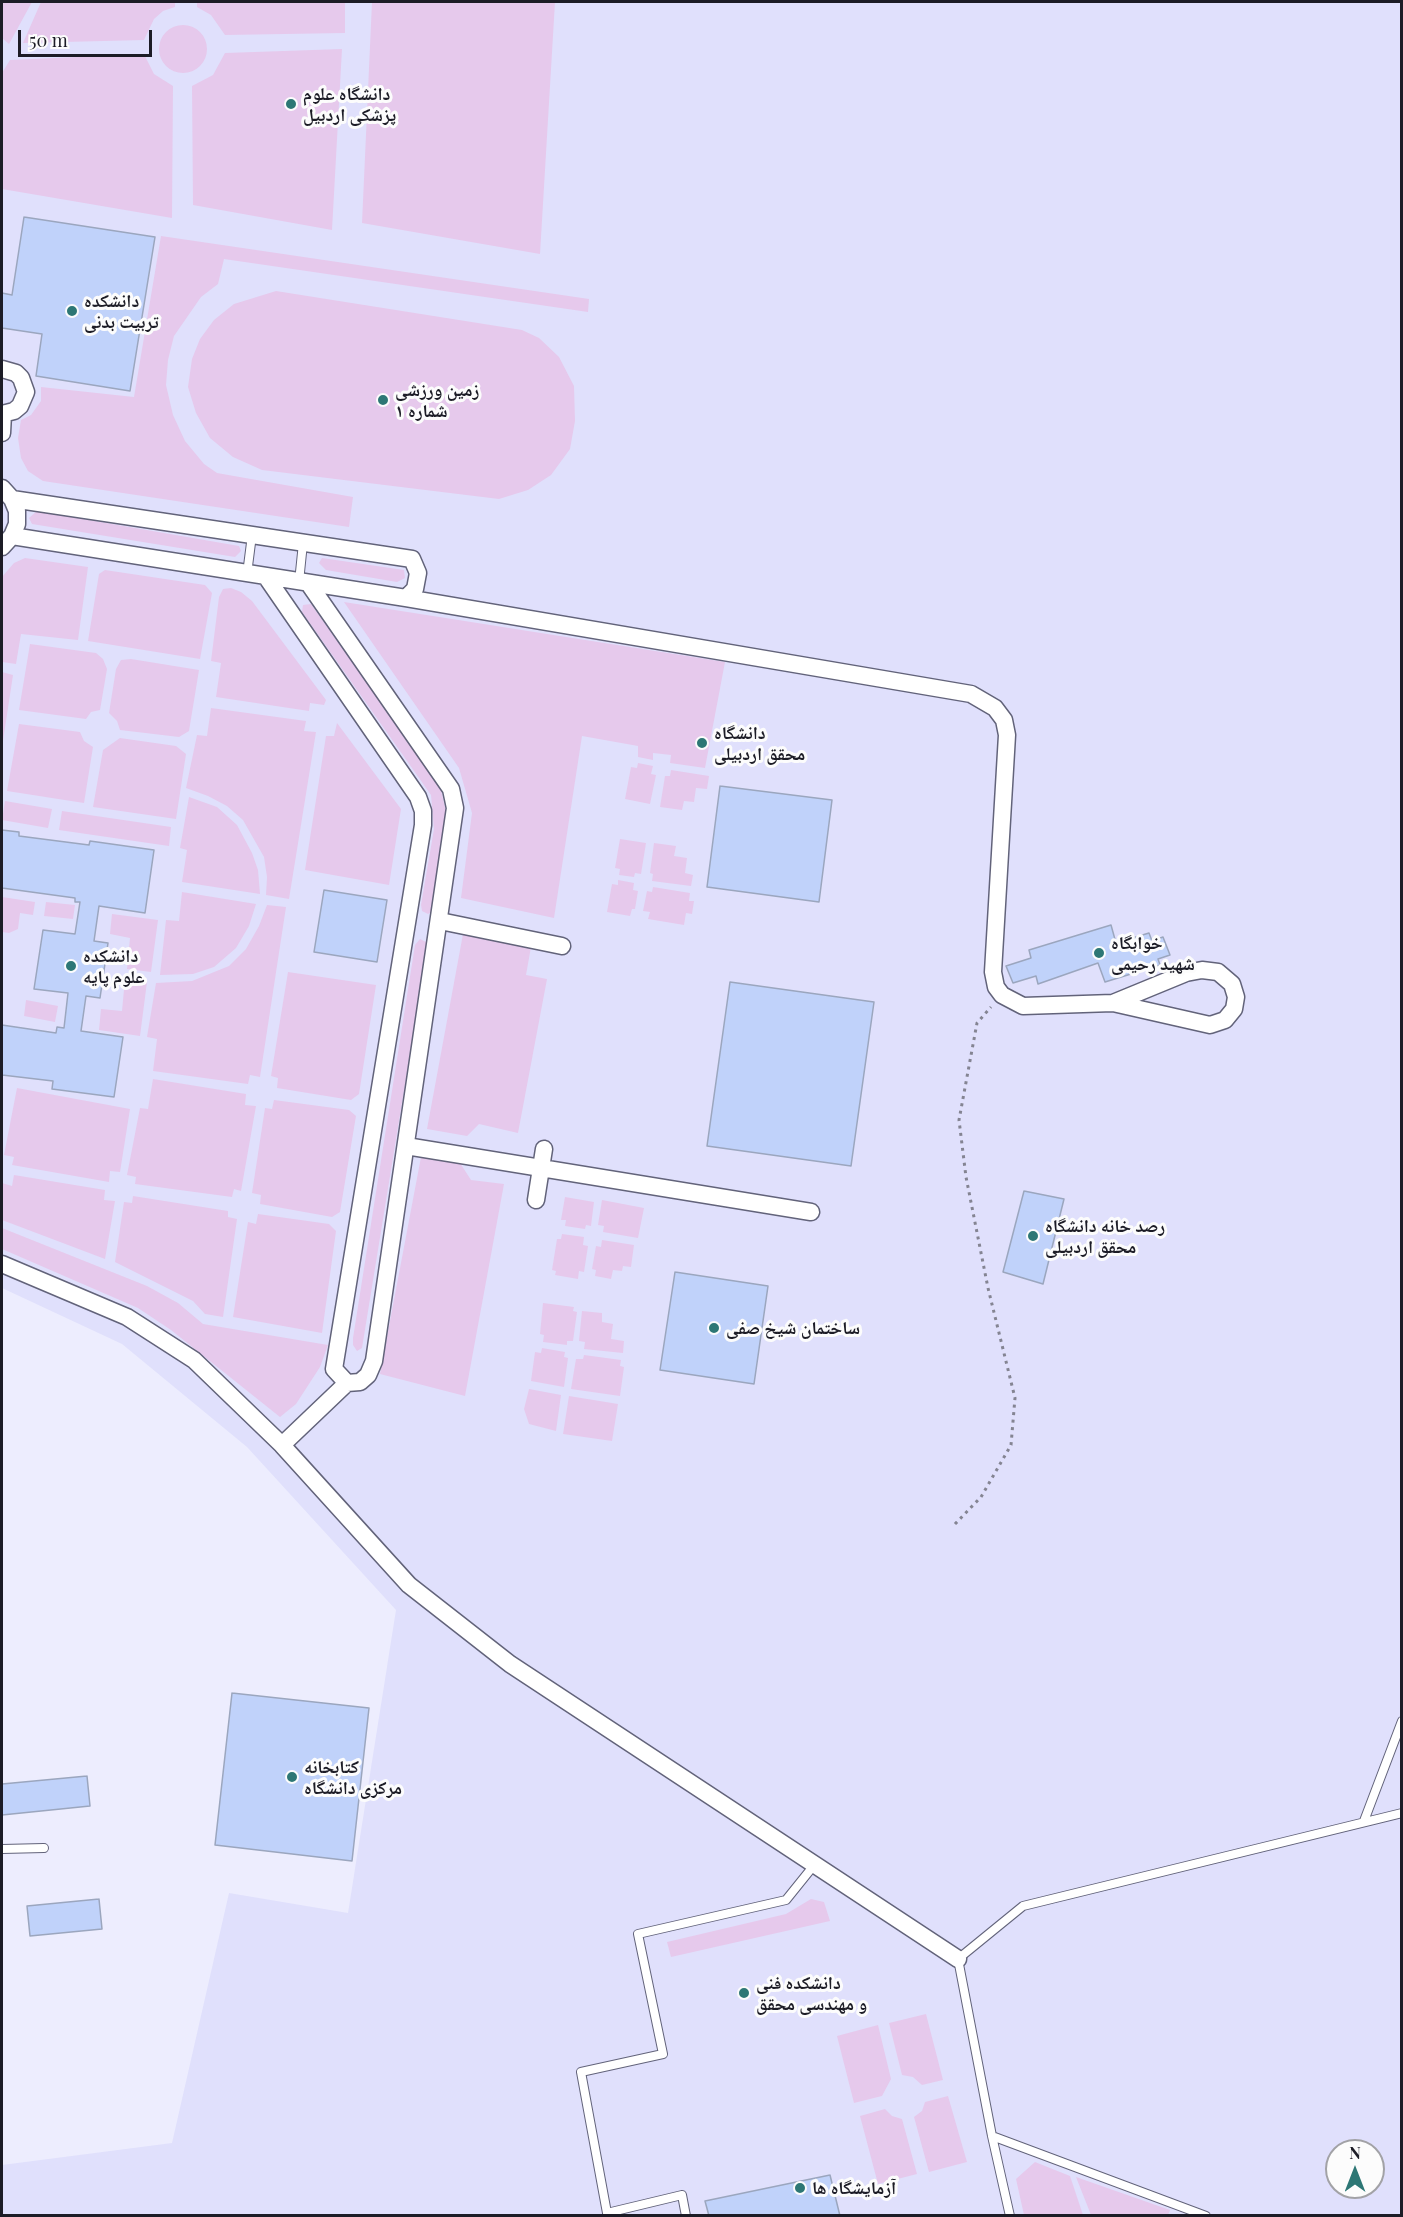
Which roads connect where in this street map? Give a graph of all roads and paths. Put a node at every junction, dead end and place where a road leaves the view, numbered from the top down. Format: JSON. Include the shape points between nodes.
{"nodes":[{"id":1,"x":2,"y":369,"type":"edge"},
{"id":2,"x":2,"y":414,"type":"edge"},
{"id":3,"x":2,"y":433,"type":"edge"},
{"id":4,"x":7,"y":494,"type":"edge"},
{"id":5,"x":252,"y":535,"type":"junction"},
{"id":6,"x":7,"y":542,"type":"edge"},
{"id":7,"x":303,"y":543,"type":"junction"},
{"id":8,"x":247,"y":575,"type":"junction"},
{"id":9,"x":267,"y":578,"type":"junction"},
{"id":10,"x":304,"y":583,"type":"junction"},
{"id":11,"x":406,"y":598,"type":"junction"},
{"id":12,"x":440,"y":921,"type":"junction"},
{"id":13,"x":562,"y":946,"type":"dead end"},
{"id":14,"x":1002,"y":995,"type":"junction"},
{"id":15,"x":1113,"y":1003,"type":"junction"},
{"id":16,"x":406,"y":1146,"type":"junction"},
{"id":17,"x":544,"y":1149,"type":"dead end"},
{"id":18,"x":541,"y":1168,"type":"junction"},
{"id":19,"x":536,"y":1200,"type":"dead end"},
{"id":20,"x":811,"y":1212,"type":"dead end"},
{"id":21,"x":2,"y":1264,"type":"edge"},
{"id":22,"x":347,"y":1383,"type":"junction"},
{"id":23,"x":282,"y":1445,"type":"junction"},
{"id":24,"x":955,"y":1524,"type":"dead end"},
{"id":25,"x":1401,"y":1722,"type":"edge"},
{"id":26,"x":1401,"y":1813,"type":"edge"},
{"id":27,"x":1364,"y":1821,"type":"junction"},
{"id":28,"x":44,"y":1848,"type":"dead end"},
{"id":29,"x":2,"y":1849,"type":"edge"},
{"id":30,"x":815,"y":1864,"type":"junction"},
{"id":31,"x":958,"y":1959,"type":"junction"},
{"id":32,"x":992,"y":2136,"type":"junction"},
{"id":33,"x":1010,"y":2215,"type":"edge"},
{"id":34,"x":686,"y":2216,"type":"edge"},
{"id":35,"x":1206,"y":2216,"type":"edge"}],
"edges":[{"from":1,"to":2,"type":"street","via":[[16,373],[26,392],[20,406]]},
{"from":2,"to":3,"type":"street"},
{"from":4,"to":5,"type":"street"},
{"from":4,"to":6,"type":"street","via":[[17,511],[17,524]]},
{"from":5,"to":7,"type":"street"},
{"from":5,"to":8,"type":"lane"},
{"from":6,"to":8,"type":"street"},
{"from":7,"to":10,"type":"lane"},
{"from":7,"to":11,"type":"street","via":[[412,559],[418,573],[415,589]]},
{"from":8,"to":9,"type":"street"},
{"from":9,"to":10,"type":"street"},
{"from":9,"to":22,"type":"street","via":[[418,797],[423,811],[334,1369]]},
{"from":10,"to":11,"type":"street"},
{"from":10,"to":12,"type":"street","via":[[451,789],[454,825]]},
{"from":11,"to":14,"type":"street","via":[[971,694],[995,708],[1004,720],[1007,735],[993,972]]},
{"from":12,"to":13,"type":"street"},
{"from":12,"to":16,"type":"street"},
{"from":14,"to":15,"type":"street","via":[[1023,1006]]},
{"from":14,"to":24,"type":"path","via":[[977,1023],[959,1120],[986,1277],[1015,1398],[1011,1444],[981,1497]]},
{"from":15,"to":15,"type":"street","via":[[1202,970],[1218,972],[1232,984],[1236,997],[1234,1009],[1225,1020],[1210,1025]]},
{"from":16,"to":18,"type":"street"},
{"from":16,"to":22,"type":"street","via":[[374,1361],[360,1382]]},
{"from":17,"to":18,"type":"street"},
{"from":18,"to":19,"type":"street"},
{"from":18,"to":20,"type":"street"},
{"from":21,"to":23,"type":"street","via":[[127,1317],[194,1360]]},
{"from":22,"to":23,"type":"street"},
{"from":23,"to":30,"type":"street","via":[[409,1585],[510,1664]]},
{"from":25,"to":27,"type":"lane"},
{"from":26,"to":27,"type":"lane"},
{"from":27,"to":31,"type":"lane","via":[[1023,1906]]},
{"from":28,"to":29,"type":"lane"},
{"from":30,"to":31,"type":"street"},
{"from":30,"to":34,"type":"lane","via":[[786,1899],[638,1934],[663,2054],[581,2072],[607,2213],[682,2195]]},
{"from":31,"to":32,"type":"lane"},
{"from":32,"to":33,"type":"lane"},
{"from":32,"to":35,"type":"lane"}]}
